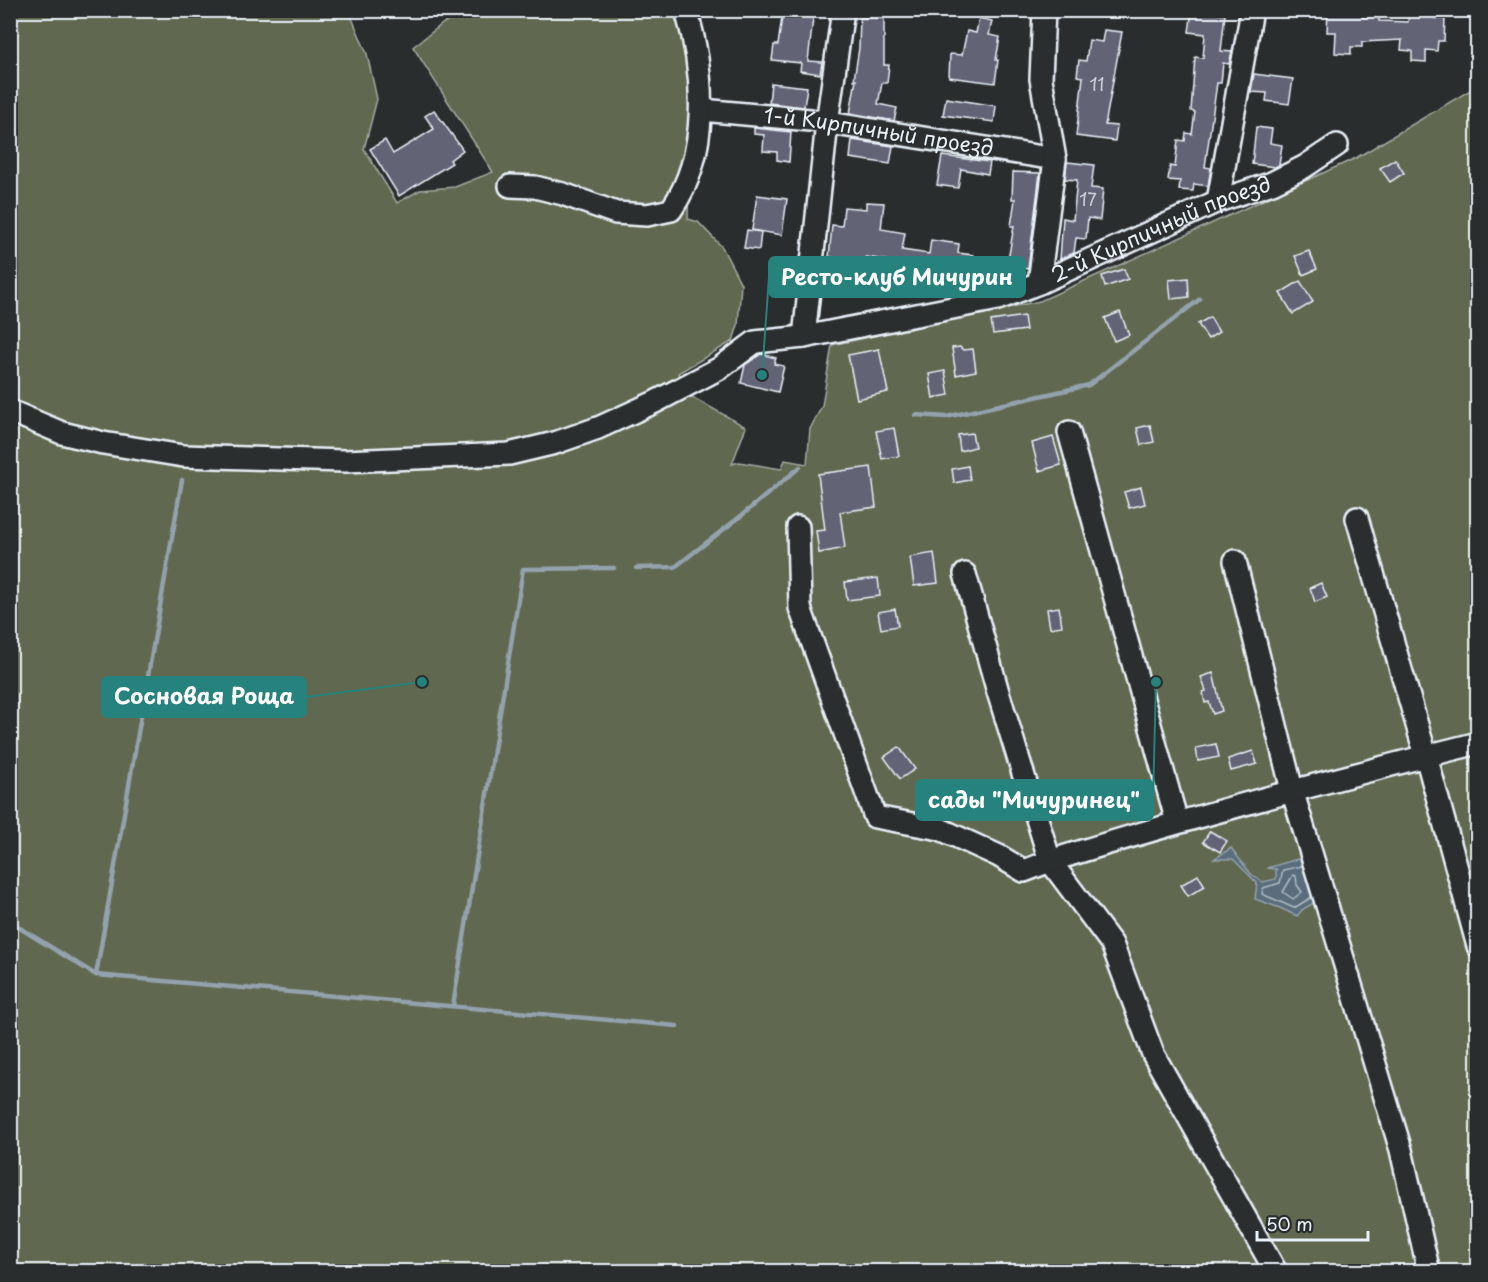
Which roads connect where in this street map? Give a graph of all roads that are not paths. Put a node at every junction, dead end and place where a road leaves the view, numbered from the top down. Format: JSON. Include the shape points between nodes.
{"nodes":[{"id":1,"x":686,"y":10,"type":"edge"},
{"id":2,"x":843,"y":10,"type":"edge"},
{"id":3,"x":1044,"y":10,"type":"edge"},
{"id":4,"x":1252,"y":10,"type":"edge"},
{"id":5,"x":702,"y":110,"type":"junction"},
{"id":6,"x":827,"y":123,"type":"junction"},
{"id":7,"x":1337,"y":145,"type":"dead end"},
{"id":8,"x":1055,"y":159,"type":"junction"},
{"id":9,"x":510,"y":186,"type":"dead end"},
{"id":10,"x":1218,"y":201,"type":"junction"},
{"id":11,"x":1039,"y":283,"type":"junction"},
{"id":12,"x":804,"y":337,"type":"junction"},
{"id":13,"x":10,"y":411,"type":"edge"},
{"id":14,"x":1069,"y":432,"type":"dead end"},
{"id":15,"x":1358,"y":518,"type":"dead end"},
{"id":16,"x":798,"y":527,"type":"dead end"},
{"id":17,"x":1235,"y":561,"type":"dead end"},
{"id":18,"x":965,"y":574,"type":"dead end"},
{"id":19,"x":1478,"y":743,"type":"edge"},
{"id":20,"x":1426,"y":756,"type":"junction"},
{"id":21,"x":1292,"y":790,"type":"junction"},
{"id":22,"x":1177,"y":822,"type":"junction"},
{"id":23,"x":1050,"y":861,"type":"junction"},
{"id":24,"x":1478,"y":946,"type":"edge"},
{"id":25,"x":1276,"y":1272,"type":"edge"},
{"id":26,"x":1429,"y":1272,"type":"edge"}],
"edges":[{"from":1,"to":5,"type":"street","via":[[695,40]]},
{"from":2,"to":6,"type":"street"},
{"from":3,"to":8,"type":"street","via":[[1041,79]]},
{"from":4,"to":10,"type":"street"},
{"from":5,"to":6,"type":"street","name":"1-й Кирпичный проезд"},
{"from":5,"to":9,"type":"street","via":[[697,145],[681,196],[671,210],[647,215],[616,213],[563,194]]},
{"from":6,"to":8,"type":"street","name":"1-й Кирпичный проезд"},
{"from":6,"to":12,"type":"street"},
{"from":7,"to":10,"type":"street","name":"2-й Кирпичный проезд","via":[[1272,183]]},
{"from":8,"to":11,"type":"street"},
{"from":10,"to":11,"type":"street","name":"2-й Кирпичный проезд"},
{"from":11,"to":12,"type":"street","name":"2-й Кирпичный проезд","via":[[998,299]]},
{"from":12,"to":13,"type":"street","name":"2-й Кирпичный проезд","via":[[755,342],[720,368],[598,428],[509,454],[345,461],[183,456],[62,433]]},
{"from":14,"to":22,"type":"street"},
{"from":15,"to":20,"type":"street"},
{"from":16,"to":23,"type":"street","via":[[800,608],[875,817],[940,829],[1023,871]]},
{"from":17,"to":21,"type":"street"},
{"from":18,"to":23,"type":"street"},
{"from":19,"to":20,"type":"street"},
{"from":20,"to":21,"type":"street"},
{"from":20,"to":24,"type":"street"},
{"from":21,"to":22,"type":"street"},
{"from":21,"to":26,"type":"street","via":[[1401,1150]]},
{"from":22,"to":23,"type":"street"},
{"from":23,"to":25,"type":"street","via":[[1112,944],[1153,1054]]}]}
